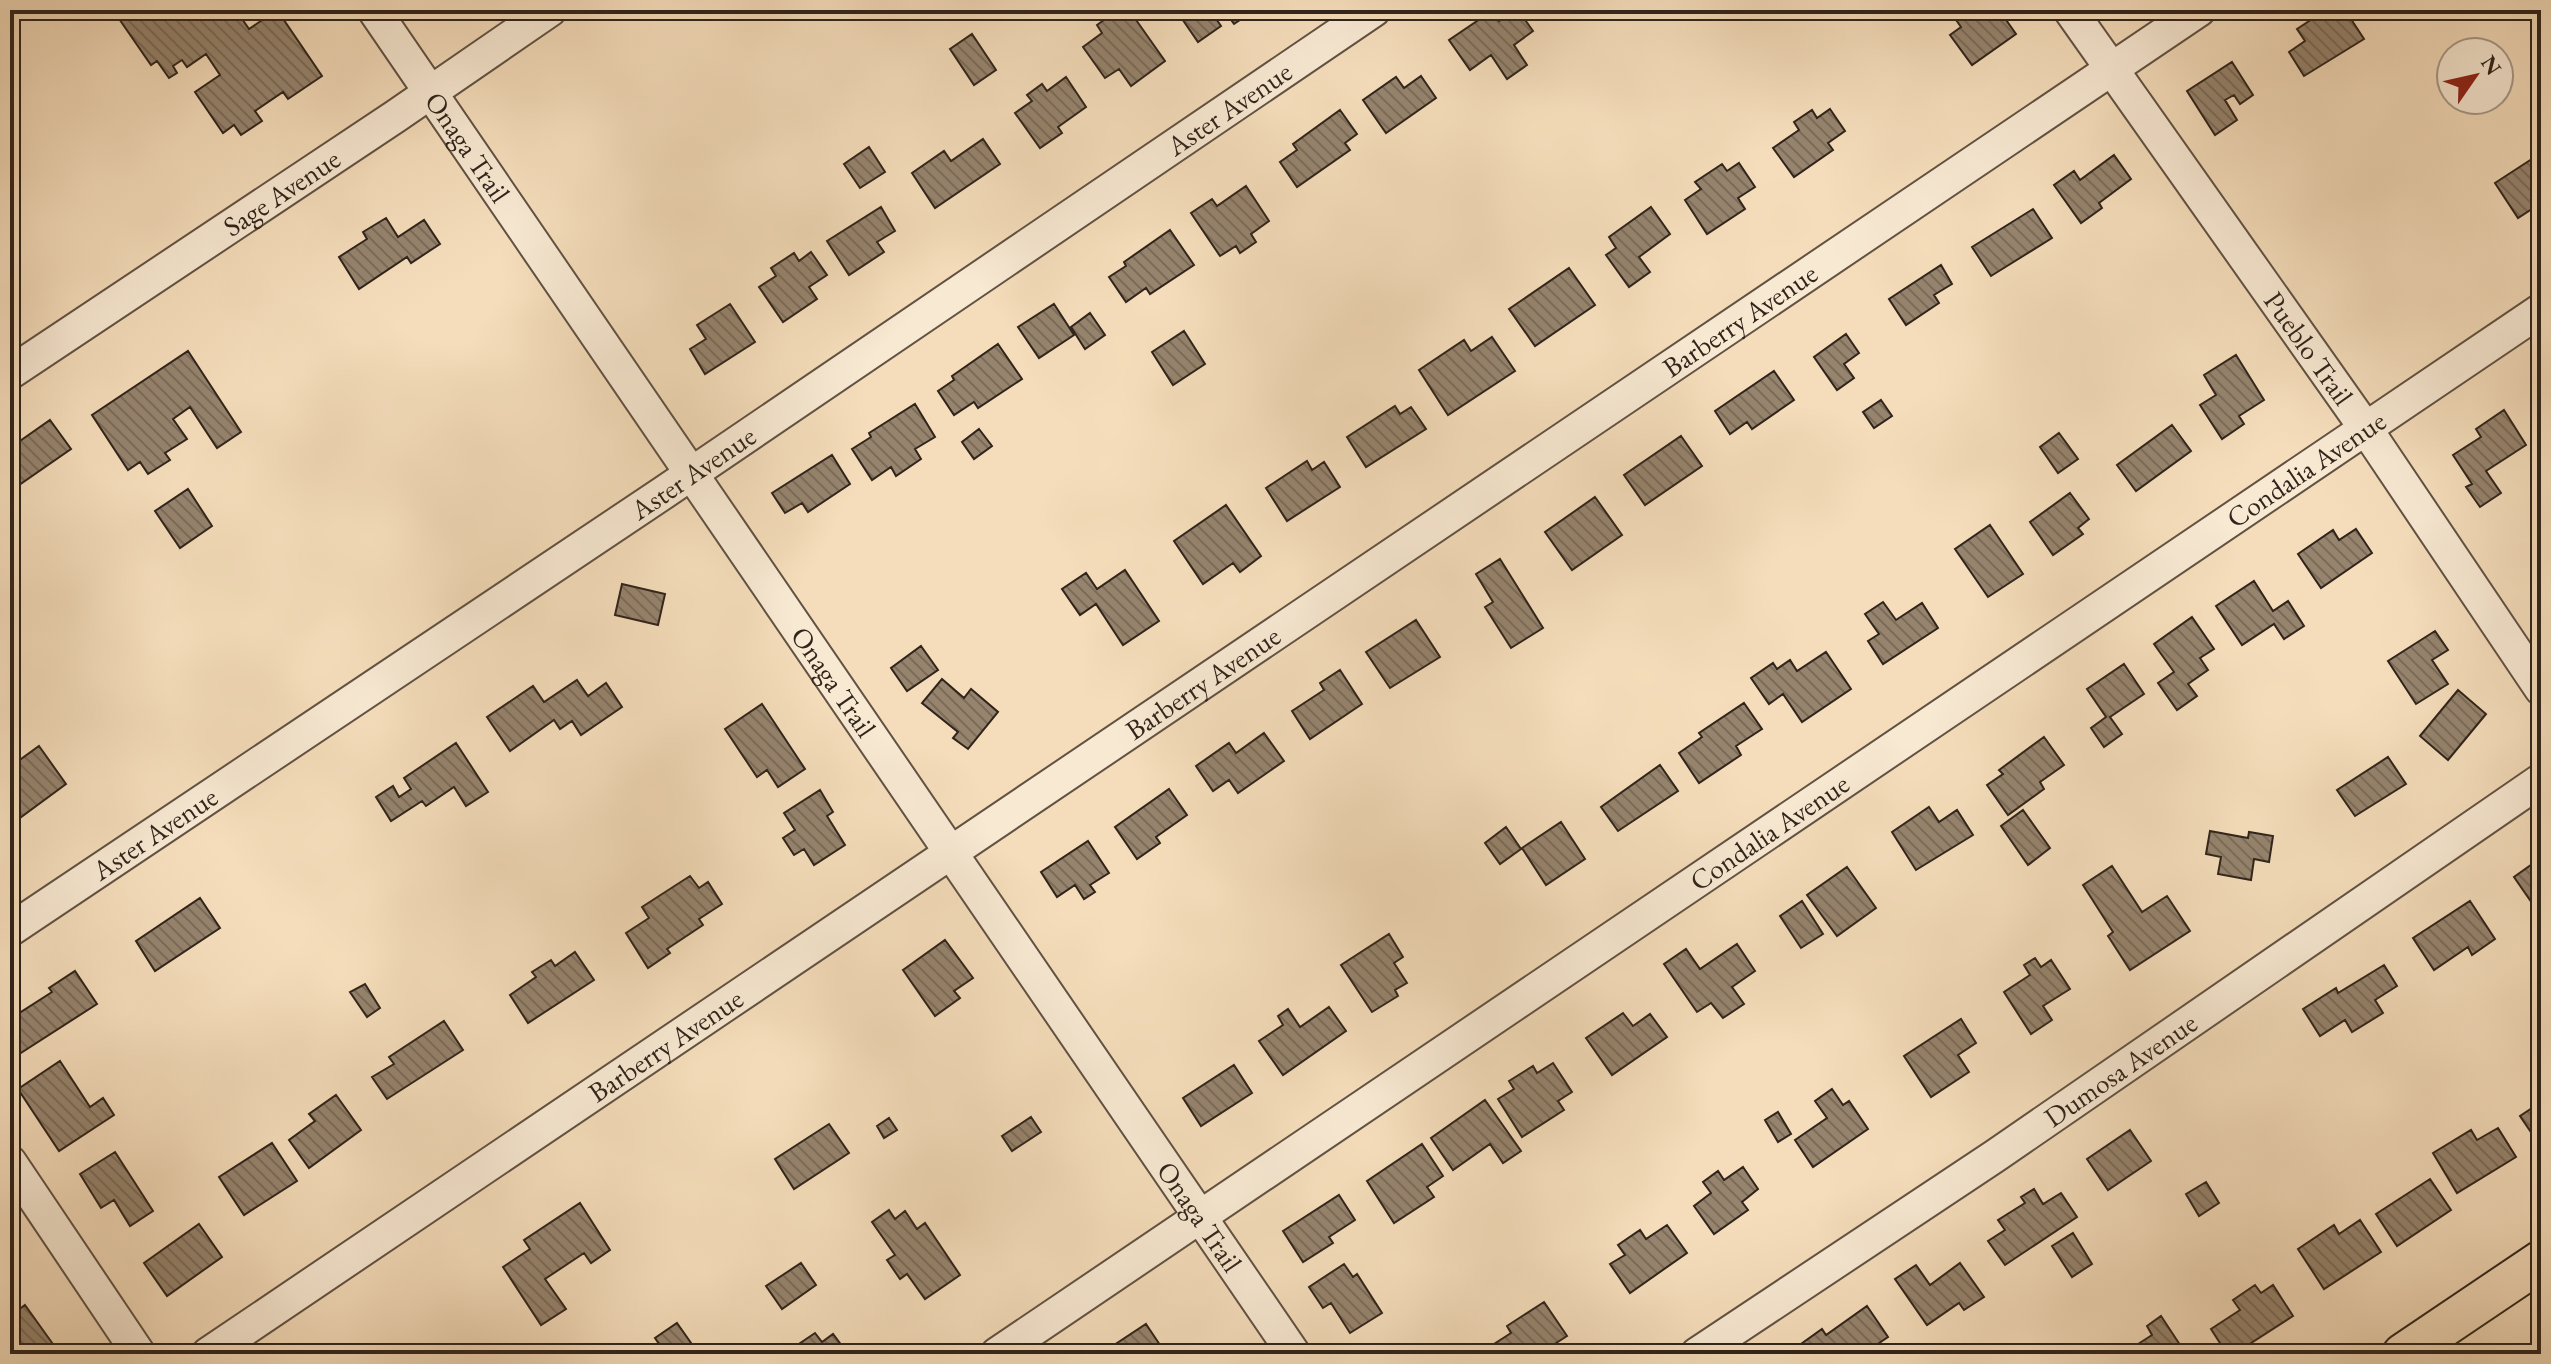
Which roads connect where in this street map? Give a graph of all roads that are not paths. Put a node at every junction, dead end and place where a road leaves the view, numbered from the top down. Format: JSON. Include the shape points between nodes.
{"nodes":[{"id":1,"x":374,"y":10,"type":"edge"},
{"id":2,"x":550,"y":10,"type":"edge"},
{"id":3,"x":1374,"y":10,"type":"edge"},
{"id":4,"x":2070,"y":10,"type":"edge"},
{"id":5,"x":2199,"y":10,"type":"edge"},
{"id":6,"x":2111,"y":70,"type":"junction"},
{"id":7,"x":431,"y":92,"type":"junction"},
{"id":8,"x":2541,"y":310,"type":"edge"},
{"id":9,"x":10,"y":373,"type":"edge"},
{"id":10,"x":2366,"y":429,"type":"junction"},
{"id":11,"x":692,"y":473,"type":"junction"},
{"id":12,"x":2541,"y":689,"type":"edge"},
{"id":13,"x":2541,"y":780,"type":"edge"},
{"id":14,"x":952,"y":853,"type":"junction"},
{"id":15,"x":10,"y":930,"type":"edge"},
{"id":16,"x":10,"y":1162,"type":"edge"},
{"id":17,"x":1200,"y":1217,"type":"junction"},
{"id":18,"x":2541,"y":1261,"type":"edge"},
{"id":19,"x":139,"y":1354,"type":"edge"},
{"id":20,"x":208,"y":1354,"type":"edge"},
{"id":21,"x":997,"y":1354,"type":"edge"},
{"id":22,"x":1294,"y":1354,"type":"edge"},
{"id":23,"x":1697,"y":1354,"type":"edge"},
{"id":24,"x":2403,"y":1354,"type":"edge"}],
"edges":[{"from":1,"to":7,"type":"street","name":"Onaga Trail"},
{"from":2,"to":7,"type":"street","name":"Sage Avenue"},
{"from":3,"to":11,"type":"street","name":"Aster Avenue"},
{"from":4,"to":6,"type":"street","name":"Pueblo Trail"},
{"from":5,"to":6,"type":"street","name":"Barberry Avenue"},
{"from":6,"to":10,"type":"street","name":"Pueblo Trail"},
{"from":6,"to":14,"type":"street","name":"Barberry Avenue"},
{"from":7,"to":9,"type":"street","name":"Sage Avenue"},
{"from":7,"to":11,"type":"street","name":"Onaga Trail"},
{"from":8,"to":10,"type":"street","name":"Condalia Avenue"},
{"from":10,"to":12,"type":"street","name":"Pueblo Trail"},
{"from":10,"to":17,"type":"street","name":"Condalia Avenue"},
{"from":11,"to":14,"type":"street","name":"Onaga Trail"},
{"from":11,"to":15,"type":"street","name":"Aster Avenue"},
{"from":13,"to":23,"type":"street","name":"Dumosa Avenue"},
{"from":14,"to":17,"type":"street","name":"Onaga Trail"},
{"from":14,"to":20,"type":"street","name":"Barberry Avenue"},
{"from":16,"to":19,"type":"street"},
{"from":17,"to":21,"type":"street","name":"Condalia Avenue"},
{"from":17,"to":22,"type":"street","name":"Onaga Trail"},
{"from":18,"to":24,"type":"main road"}]}
